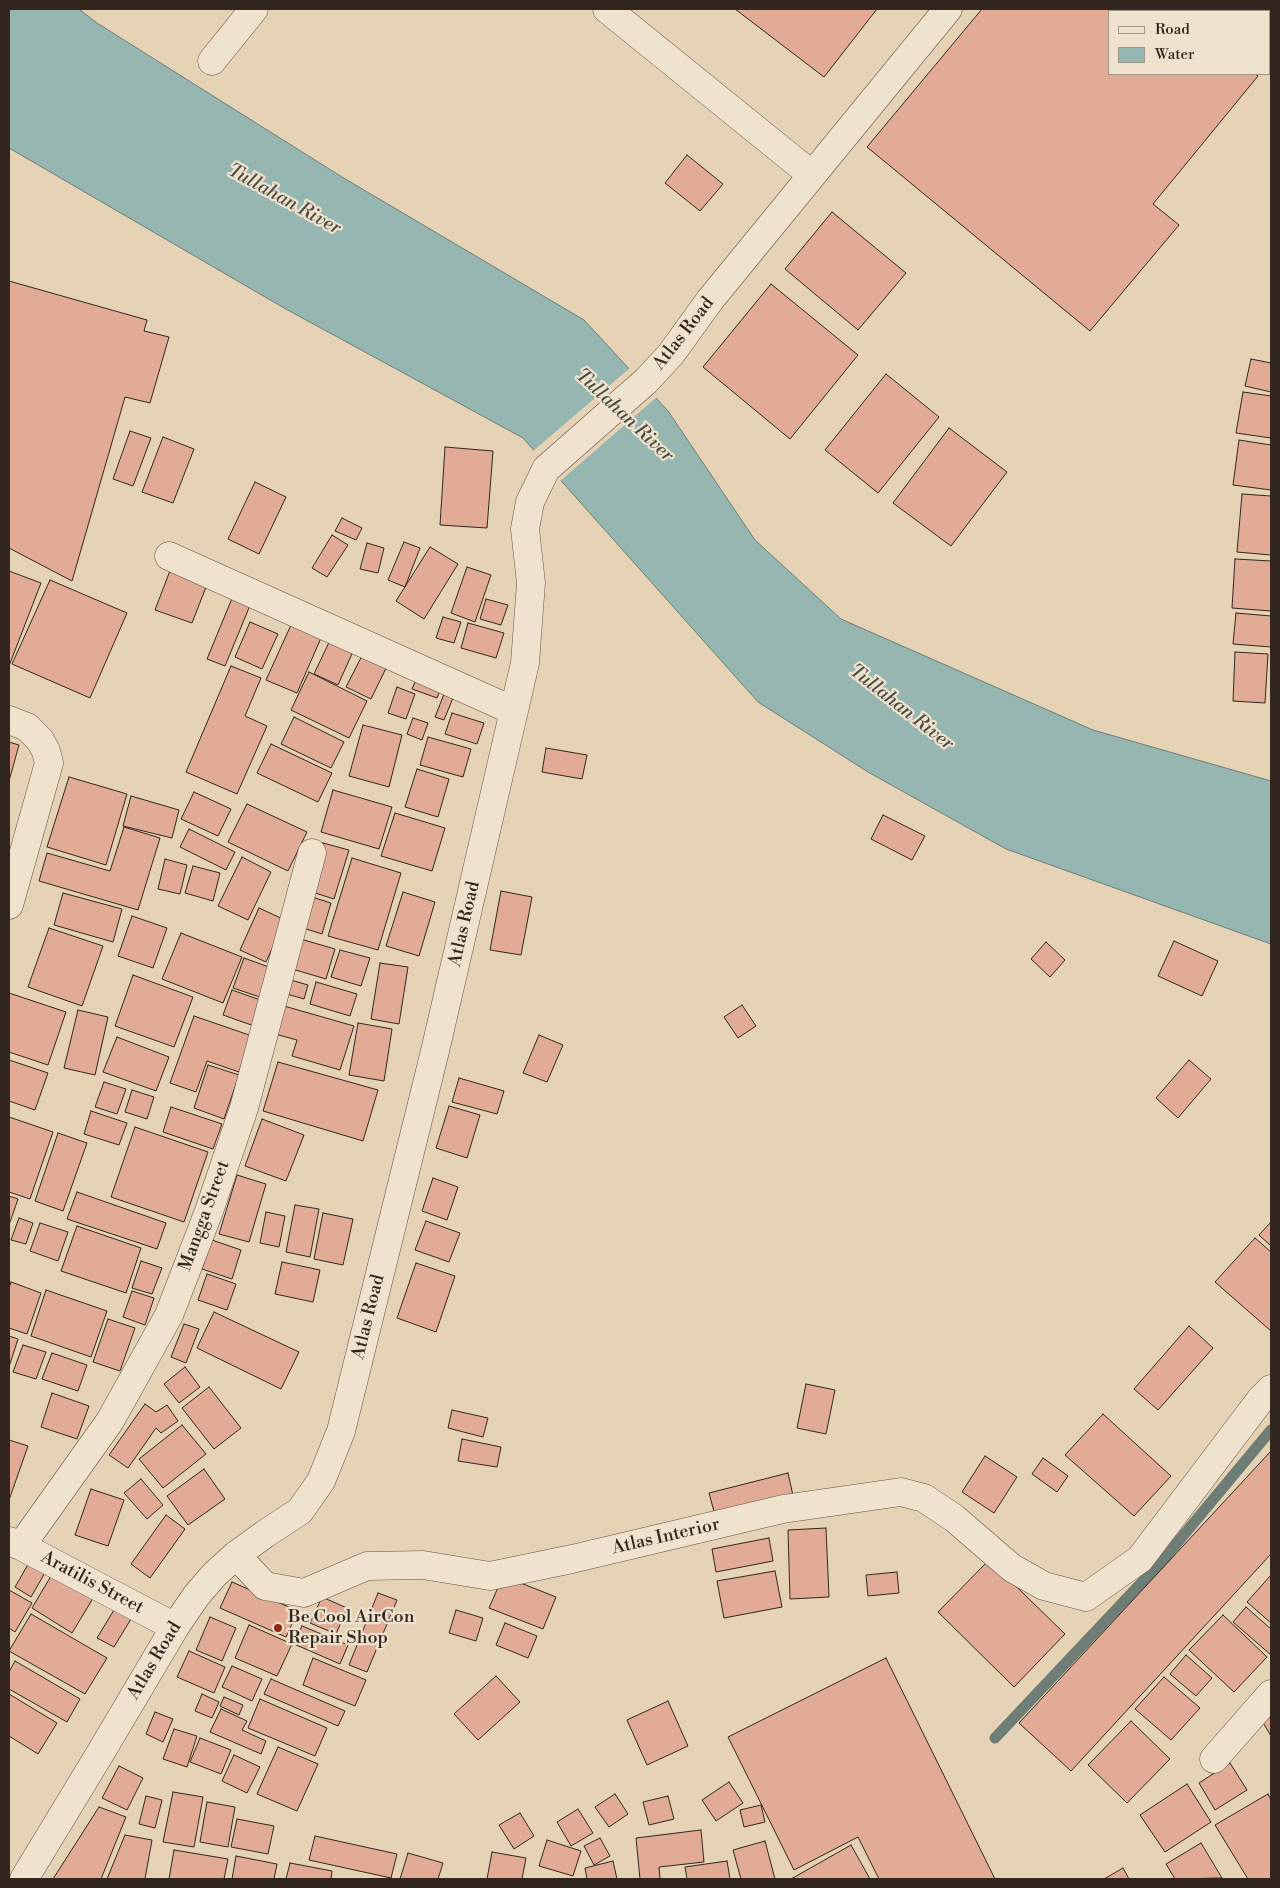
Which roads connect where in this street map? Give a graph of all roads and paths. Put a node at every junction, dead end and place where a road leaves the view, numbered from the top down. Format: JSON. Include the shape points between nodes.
{"nodes":[{"id":1,"x":254,"y":9,"type":"edge"},
{"id":2,"x":607,"y":9,"type":"edge"},
{"id":3,"x":948,"y":9,"type":"edge"},
{"id":4,"x":212,"y":60,"type":"dead end"},
{"id":5,"x":812,"y":175,"type":"junction"},
{"id":6,"x":169,"y":556,"type":"dead end"},
{"id":7,"x":514,"y":711,"type":"junction"},
{"id":8,"x":9,"y":720,"type":"edge"},
{"id":9,"x":312,"y":852,"type":"dead end"},
{"id":10,"x":9,"y":905,"type":"edge"},
{"id":11,"x":1271,"y":1389,"type":"edge"},
{"id":12,"x":15,"y":1544,"type":"edge"},
{"id":13,"x":236,"y":1555,"type":"junction"},
{"id":14,"x":175,"y":1626,"type":"junction"},
{"id":15,"x":1271,"y":1694,"type":"edge"},
{"id":16,"x":1214,"y":1759,"type":"dead end"},
{"id":17,"x":24,"y":1879,"type":"edge"}],
"edges":[{"from":1,"to":4,"type":"street"},
{"from":2,"to":5,"type":"street"},
{"from":3,"to":5,"type":"street","name":"Atlas Road"},
{"from":5,"to":7,"type":"street","name":"Atlas Road","via":[[710,300],[671,354],[646,381],[546,468],[530,502],[525,529],[531,583],[530,608],[525,663]]},
{"from":6,"to":7,"type":"street"},
{"from":7,"to":13,"type":"street","name":"Atlas Road","via":[[435,1051],[341,1431],[321,1481],[300,1511]]},
{"from":8,"to":10,"type":"street","via":[[27,727],[40,740],[49,763]]},
{"from":9,"to":12,"type":"street","name":"Mangga Street","via":[[244,1108],[209,1211],[168,1315],[110,1421]]},
{"from":11,"to":13,"type":"street","name":"Atlas Interior","via":[[1140,1559],[1086,1597],[1044,1586],[1012,1568],[954,1518],[924,1498],[901,1492],[783,1509],[490,1576],[423,1564],[367,1566],[304,1594],[265,1586]]},
{"from":12,"to":14,"type":"street","name":"Aratilis Street"},
{"from":13,"to":14,"type":"street","name":"Atlas Road","via":[[214,1575]]},
{"from":14,"to":17,"type":"street","name":"Atlas Road"},
{"from":15,"to":16,"type":"street"}]}
